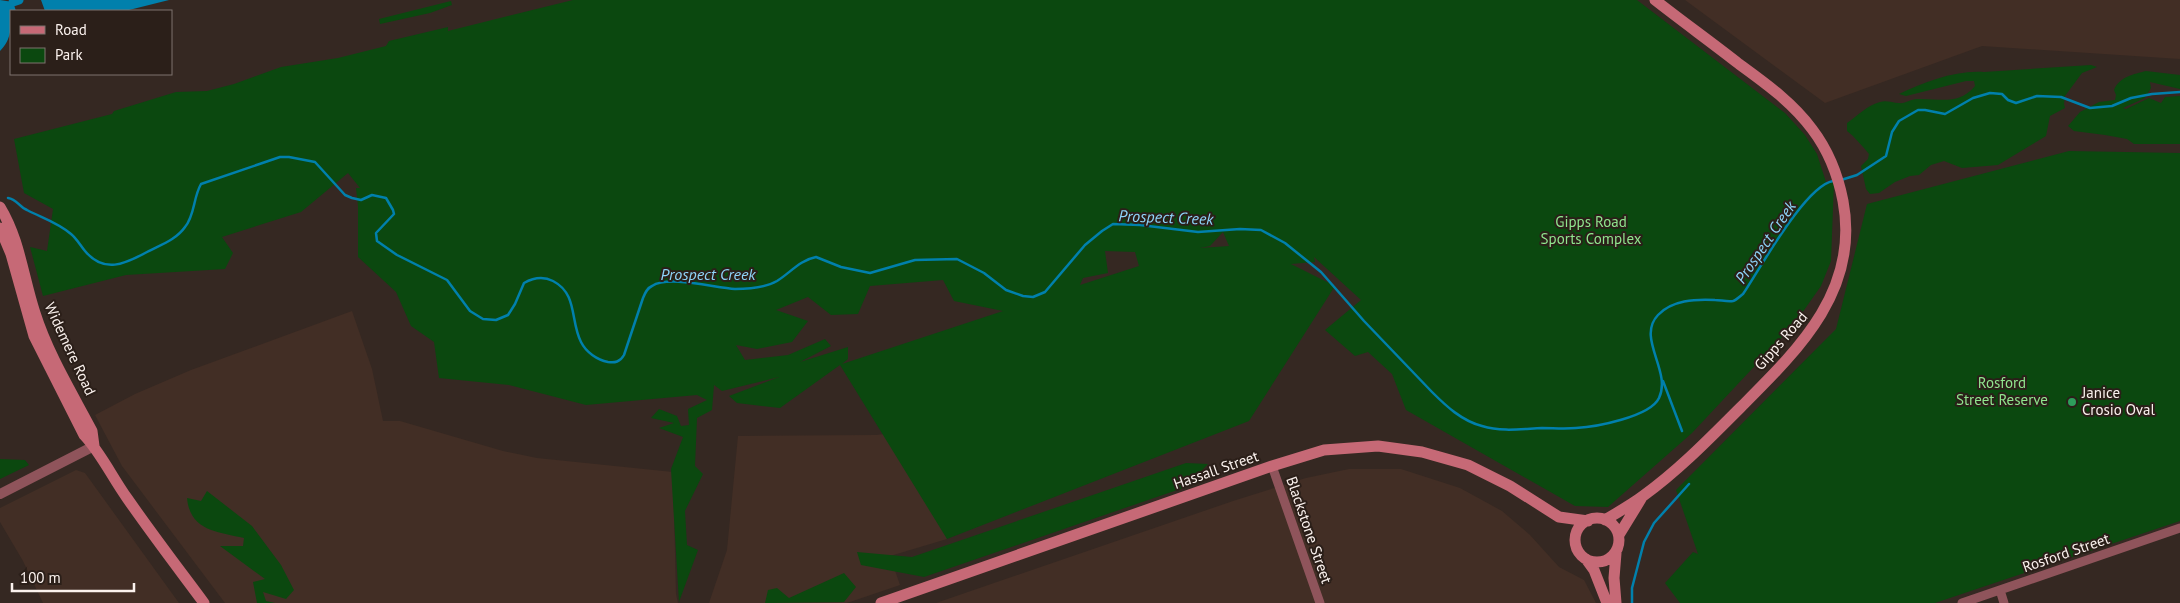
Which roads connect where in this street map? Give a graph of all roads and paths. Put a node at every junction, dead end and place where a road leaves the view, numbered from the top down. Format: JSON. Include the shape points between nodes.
{"nodes":[{"id":1,"x":1655,"y":0,"type":"edge"},
{"id":2,"x":0,"y":207,"type":"edge"},
{"id":3,"x":0,"y":228,"type":"edge"},
{"id":4,"x":12,"y":242,"type":"junction"},
{"id":5,"x":94,"y":446,"type":"junction"},
{"id":6,"x":1272,"y":466,"type":"junction"},
{"id":7,"x":0,"y":494,"type":"edge"},
{"id":8,"x":1644,"y":496,"type":"junction"},
{"id":9,"x":1559,"y":517,"type":"junction"},
{"id":10,"x":1605,"y":520,"type":"junction"},
{"id":11,"x":1588,"y":521,"type":"junction"},
{"id":12,"x":2180,"y":528,"type":"edge"},
{"id":13,"x":1619,"y":535,"type":"junction"},
{"id":14,"x":1575,"y":540,"type":"junction"},
{"id":15,"x":1616,"y":553,"type":"junction"},
{"id":16,"x":1586,"y":559,"type":"junction"},
{"id":17,"x":2000,"y":590,"type":"junction"},
{"id":18,"x":204,"y":603,"type":"edge"},
{"id":19,"x":881,"y":603,"type":"edge"},
{"id":20,"x":1320,"y":603,"type":"edge"},
{"id":21,"x":1607,"y":603,"type":"edge"},
{"id":22,"x":1616,"y":603,"type":"edge"},
{"id":23,"x":1962,"y":603,"type":"edge"},
{"id":24,"x":2004,"y":603,"type":"edge"}],
"edges":[{"from":1,"to":8,"type":"main road","name":"Gipps Road","via":[[1784,99],[1812,128],[1834,167],[1842,193],[1846,233],[1838,280],[1819,319],[1744,404]]},
{"from":2,"to":4,"type":"main road","name":"Widemere Road"},
{"from":3,"to":4,"type":"main road","name":"Widemere Road"},
{"from":4,"to":5,"type":"main road","name":"Widemere Road","via":[[40,328],[92,431]]},
{"from":5,"to":7,"type":"street"},
{"from":5,"to":18,"type":"main road","name":"Widemere Road","via":[[127,499]]},
{"from":6,"to":9,"type":"main road","name":"Hassall Street","via":[[1324,450],[1378,446],[1422,452],[1468,465],[1510,486]]},
{"from":6,"to":19,"type":"main road","name":"Hassall Street"},
{"from":6,"to":20,"type":"street","name":"Blackstone Street"},
{"from":8,"to":10,"type":"main road","name":"Gipps Road"},
{"from":8,"to":13,"type":"main road","name":"Gipps Road"},
{"from":9,"to":11,"type":"main road","name":"Hassall Street"},
{"from":9,"to":14,"type":"main road","name":"Hassall Street"},
{"from":10,"to":11,"type":"main road"},
{"from":10,"to":13,"type":"main road","via":[[1616,528]]},
{"from":11,"to":14,"type":"main road","via":[[1578,530]]},
{"from":12,"to":17,"type":"street","name":"Rosford Street"},
{"from":13,"to":15,"type":"main road"},
{"from":14,"to":16,"type":"main road","via":[[1579,553]]},
{"from":15,"to":16,"type":"main road","via":[[1602,562]]},
{"from":15,"to":22,"type":"main road"},
{"from":16,"to":21,"type":"main road"},
{"from":17,"to":23,"type":"street","name":"Rosford Street"},
{"from":17,"to":24,"type":"street"}]}
